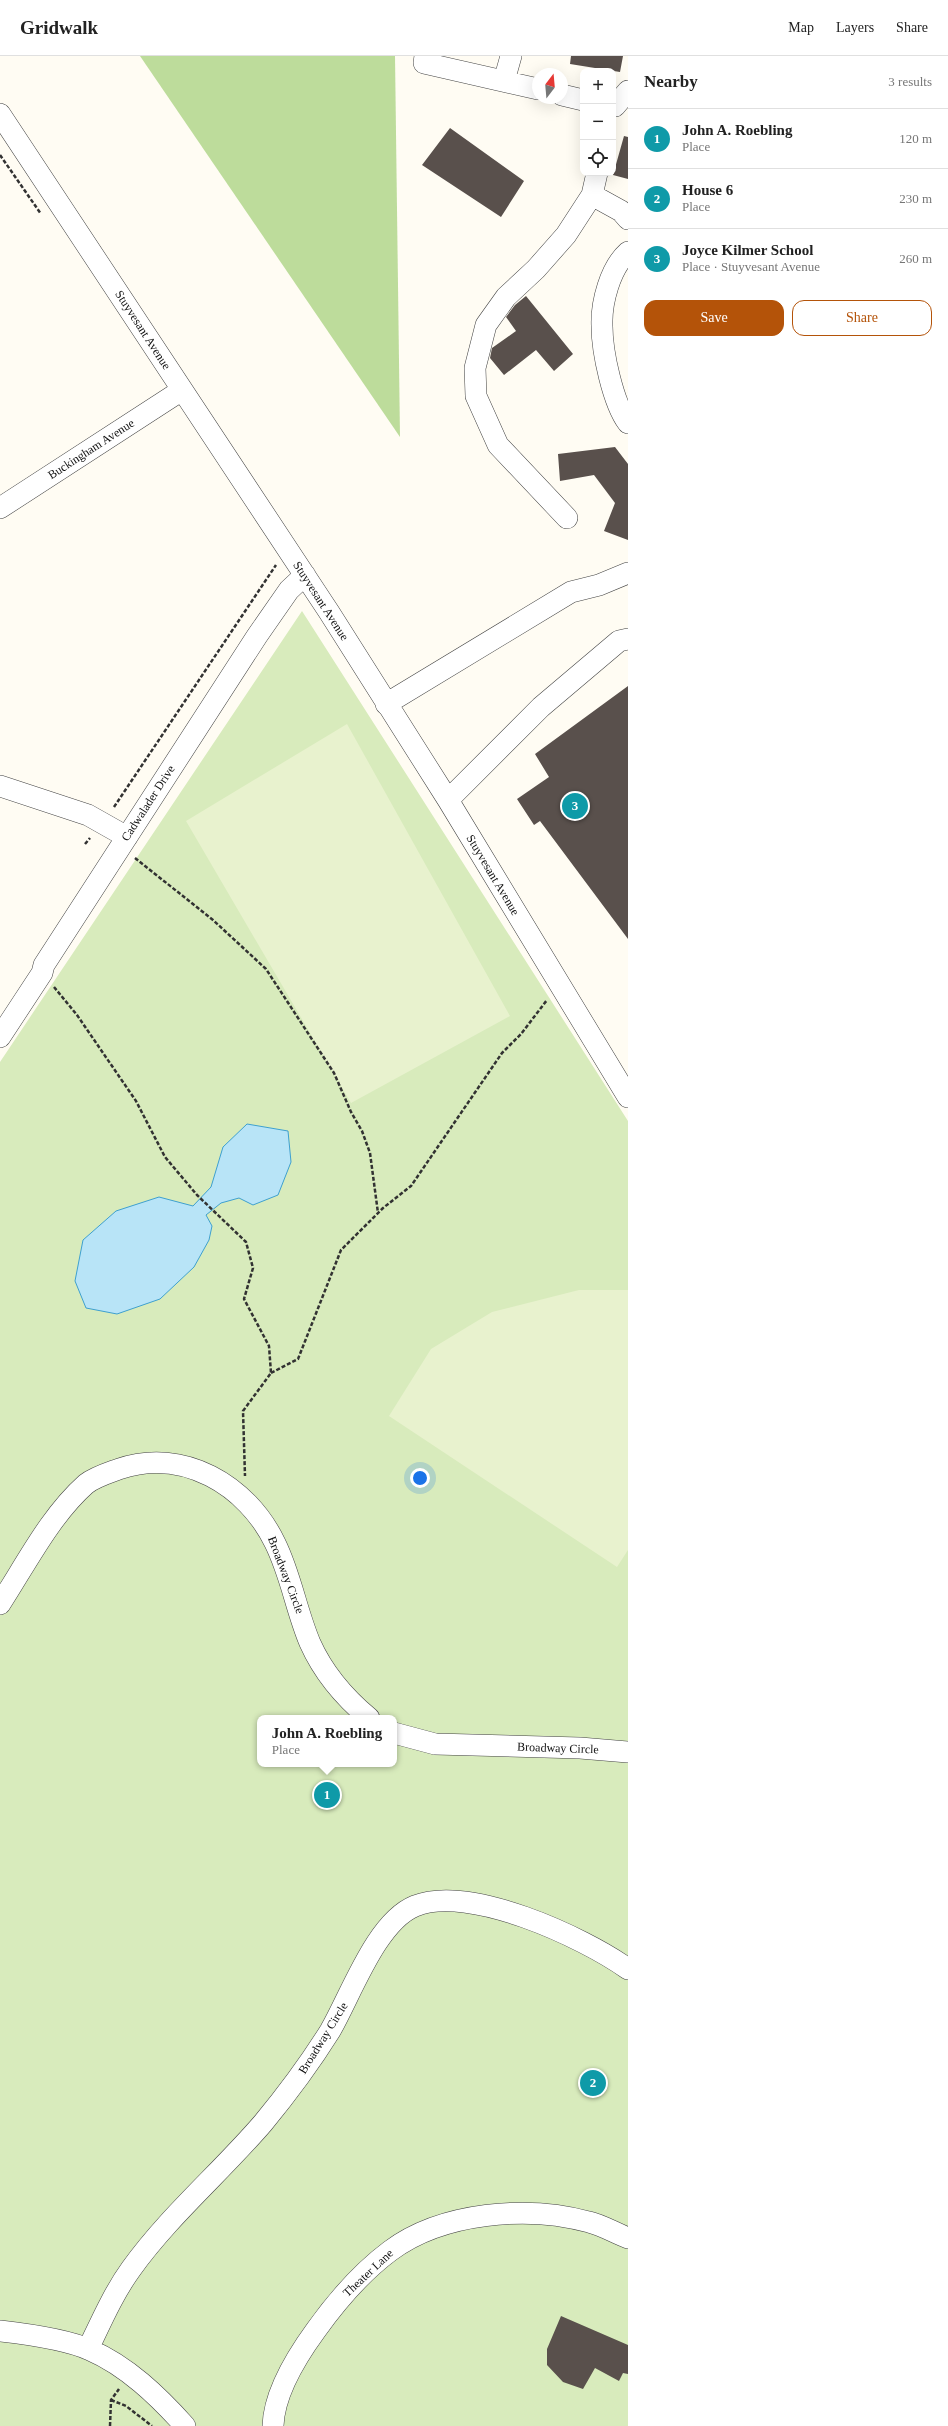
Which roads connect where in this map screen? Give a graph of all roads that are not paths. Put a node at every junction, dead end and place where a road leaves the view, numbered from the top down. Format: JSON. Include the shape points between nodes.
{"nodes":[{"id":1,"x":425,"y":56,"type":"edge"},
{"id":2,"x":510,"y":56,"type":"edge"},
{"id":3,"x":468,"y":64,"type":"edge"},
{"id":4,"x":504,"y":82,"type":"junction"},
{"id":5,"x":532,"y":88,"type":"edge"},
{"id":6,"x":568,"y":96,"type":"edge"},
{"id":7,"x":580,"y":99,"type":"edge"},
{"id":8,"x":0,"y":114,"type":"edge"},
{"id":9,"x":596,"y":176,"type":"edge"},
{"id":10,"x":592,"y":195,"type":"junction"},
{"id":11,"x":628,"y":219,"type":"edge"},
{"id":12,"x":628,"y":252,"type":"edge"},
{"id":13,"x":182,"y":390,"type":"junction"},
{"id":14,"x":628,"y":423,"type":"edge"},
{"id":15,"x":0,"y":508,"type":"edge"},
{"id":16,"x":567,"y":518,"type":"dead end"},
{"id":17,"x":628,"y":573,"type":"edge"},
{"id":18,"x":305,"y":575,"type":"junction"},
{"id":19,"x":628,"y":639,"type":"edge"},
{"id":20,"x":386,"y":704,"type":"junction"},
{"id":21,"x":0,"y":786,"type":"edge"},
{"id":22,"x":448,"y":800,"type":"junction"},
{"id":23,"x":124,"y":842,"type":"junction"},
{"id":24,"x":0,"y":1037,"type":"edge"},
{"id":25,"x":628,"y":1097,"type":"edge"},
{"id":26,"x":0,"y":1604,"type":"edge"},
{"id":27,"x":366,"y":1715,"type":"edge"},
{"id":28,"x":397,"y":1734,"type":"edge"},
{"id":29,"x":628,"y":1752,"type":"edge"},
{"id":30,"x":628,"y":1969,"type":"edge"},
{"id":31,"x":628,"y":2238,"type":"edge"},
{"id":32,"x":0,"y":2331,"type":"edge"},
{"id":33,"x":88,"y":2349,"type":"junction"},
{"id":34,"x":185,"y":2426,"type":"edge"},
{"id":35,"x":273,"y":2426,"type":"edge"}],
"edges":[{"from":1,"to":3,"type":"street","via":[[424,63]]},
{"from":2,"to":4,"type":"street"},
{"from":3,"to":4,"type":"street"},
{"from":4,"to":5,"type":"street"},
{"from":6,"to":7,"type":"street"},
{"from":8,"to":13,"type":"street","name":"Stuyvesant Avenue"},
{"from":9,"to":10,"type":"street"},
{"from":10,"to":11,"type":"street","via":[[622,211]]},
{"from":10,"to":16,"type":"street","via":[[566,235],[536,269],[506,297],[486,325],[476,368],[476,396],[498,445]]},
{"from":12,"to":14,"type":"street","via":[[619,260],[608,285],[602,325],[613,387],[622,415]]},
{"from":13,"to":15,"type":"street","name":"Buckingham Avenue"},
{"from":13,"to":18,"type":"street","name":"Stuyvesant Avenue"},
{"from":17,"to":20,"type":"street","via":[[571,592]]},
{"from":18,"to":20,"type":"street","name":"Stuyvesant Avenue"},
{"from":18,"to":23,"type":"street","name":"Cadwalader Drive","via":[[289,590],[257,636]]},
{"from":19,"to":22,"type":"street","via":[[619,641],[541,707]]},
{"from":20,"to":22,"type":"street","name":"Stuyvesant Avenue"},
{"from":21,"to":23,"type":"street","via":[[88,815]]},
{"from":22,"to":25,"type":"street","name":"Stuyvesant Avenue"},
{"from":23,"to":24,"type":"street","name":"Cadwalader Drive"},
{"from":26,"to":27,"type":"street","name":"Broadway Circle","via":[[57,1516],[87,1484],[104,1474],[128,1466],[147,1463],[185,1465],[222,1481],[250,1505],[267,1528],[276,1543],[310,1643],[324,1669]]},
{"from":28,"to":29,"type":"street","name":"Broadway Circle","via":[[436,1744]]},
{"from":30,"to":33,"type":"street","name":"Broadway Circle","via":[[574,1936],[533,1919],[491,1907],[453,1901],[432,1902],[408,1910],[392,1922],[382,1934],[338,2016],[299,2078],[262,2124],[152,2241],[130,2271],[112,2300]]},
{"from":31,"to":35,"type":"street","name":"Theater Lane","via":[[590,2222],[563,2216],[498,2214],[445,2225],[390,2250],[364,2274],[320,2324],[299,2354],[285,2381]]},
{"from":32,"to":33,"type":"street"},
{"from":33,"to":34,"type":"street","via":[[107,2358],[130,2375],[165,2404]]}]}
